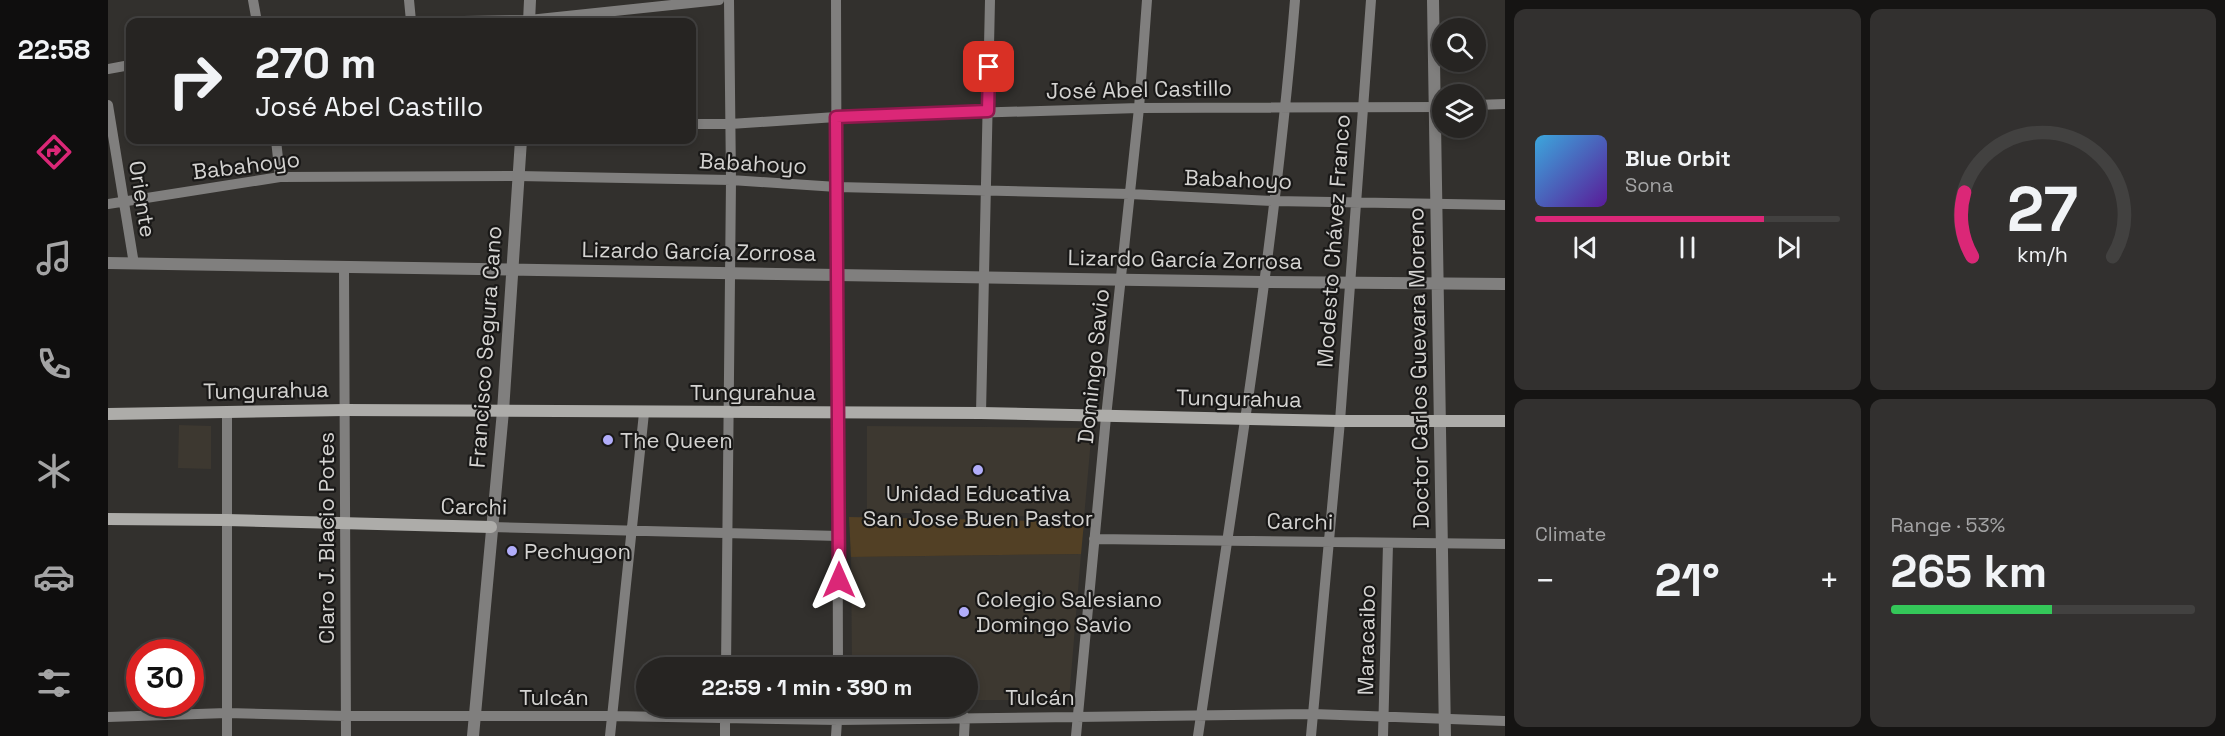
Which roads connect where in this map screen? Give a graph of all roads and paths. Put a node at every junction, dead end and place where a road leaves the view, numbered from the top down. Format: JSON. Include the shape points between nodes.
{"nodes":[{"id":1,"x":253,"y":0,"type":"edge"},
{"id":2,"x":409,"y":0,"type":"edge"},
{"id":3,"x":530,"y":0,"type":"edge"},
{"id":4,"x":719,"y":0,"type":"edge"},
{"id":5,"x":729,"y":0,"type":"edge"},
{"id":6,"x":836,"y":0,"type":"edge"},
{"id":7,"x":990,"y":0,"type":"edge"},
{"id":8,"x":1147,"y":0,"type":"edge"},
{"id":9,"x":1295,"y":0,"type":"edge"},
{"id":10,"x":1371,"y":0,"type":"edge"},
{"id":11,"x":1433,"y":0,"type":"edge"},
{"id":12,"x":630,"y":5,"type":"edge"},
{"id":13,"x":256,"y":18,"type":"edge"},
{"id":14,"x":407,"y":18,"type":"edge"},
{"id":15,"x":529,"y":18,"type":"edge"},
{"id":16,"x":548,"y":18,"type":"edge"},
{"id":17,"x":126,"y":66,"type":"edge"},
{"id":18,"x":108,"y":69,"type":"edge"},
{"id":19,"x":1438,"y":84,"type":"edge"},
{"id":20,"x":1505,"y":104,"type":"edge"},
{"id":21,"x":108,"y":105,"type":"edge"},
{"id":22,"x":1486,"y":105,"type":"edge"},
{"id":23,"x":1286,"y":107,"type":"junction"},
{"id":24,"x":1363,"y":107,"type":"junction"},
{"id":25,"x":1432,"y":107,"type":"edge"},
{"id":26,"x":1139,"y":108,"type":"junction"},
{"id":27,"x":988,"y":111,"type":"junction"},
{"id":28,"x":836,"y":117,"type":"junction"},
{"id":29,"x":696,"y":124,"type":"edge"},
{"id":30,"x":730,"y":124,"type":"junction"},
{"id":31,"x":1438,"y":138,"type":"edge"},
{"id":32,"x":276,"y":144,"type":"edge"},
{"id":33,"x":521,"y":144,"type":"edge"},
{"id":34,"x":518,"y":176,"type":"junction"},
{"id":35,"x":280,"y":177,"type":"junction"},
{"id":36,"x":731,"y":180,"type":"junction"},
{"id":37,"x":837,"y":187,"type":"junction"},
{"id":38,"x":986,"y":191,"type":"junction"},
{"id":39,"x":1130,"y":194,"type":"junction"},
{"id":40,"x":124,"y":201,"type":"junction"},
{"id":41,"x":1274,"y":201,"type":"junction"},
{"id":42,"x":1356,"y":203,"type":"junction"},
{"id":43,"x":1437,"y":203,"type":"junction"},
{"id":44,"x":108,"y":204,"type":"edge"},
{"id":45,"x":1505,"y":205,"type":"edge"},
{"id":46,"x":108,"y":263,"type":"edge"},
{"id":47,"x":134,"y":264,"type":"junction"},
{"id":48,"x":344,"y":267,"type":"junction"},
{"id":49,"x":512,"y":268,"type":"junction"},
{"id":50,"x":730,"y":274,"type":"junction"},
{"id":51,"x":837,"y":274,"type":"junction"},
{"id":52,"x":984,"y":276,"type":"junction"},
{"id":53,"x":1122,"y":278,"type":"junction"},
{"id":54,"x":1263,"y":282,"type":"junction"},
{"id":55,"x":1349,"y":282,"type":"junction"},
{"id":56,"x":1439,"y":284,"type":"junction"},
{"id":57,"x":1505,"y":284,"type":"edge"},
{"id":58,"x":345,"y":410,"type":"junction"},
{"id":59,"x":502,"y":411,"type":"junction"},
{"id":60,"x":226,"y":412,"type":"junction"},
{"id":61,"x":644,"y":413,"type":"junction"},
{"id":62,"x":729,"y":413,"type":"junction"},
{"id":63,"x":981,"y":413,"type":"junction"},
{"id":64,"x":108,"y":414,"type":"edge"},
{"id":65,"x":838,"y":414,"type":"junction"},
{"id":66,"x":1106,"y":417,"type":"junction"},
{"id":67,"x":1245,"y":419,"type":"junction"},
{"id":68,"x":1340,"y":421,"type":"junction"},
{"id":69,"x":1440,"y":421,"type":"junction"},
{"id":70,"x":1505,"y":421,"type":"edge"},
{"id":71,"x":108,"y":519,"type":"edge"},
{"id":72,"x":227,"y":520,"type":"junction"},
{"id":73,"x":345,"y":524,"type":"junction"},
{"id":74,"x":491,"y":527,"type":"junction"},
{"id":75,"x":632,"y":530,"type":"junction"},
{"id":76,"x":727,"y":534,"type":"junction"},
{"id":77,"x":839,"y":536,"type":"junction"},
{"id":78,"x":1094,"y":539,"type":"junction"},
{"id":79,"x":1227,"y":541,"type":"junction"},
{"id":80,"x":1327,"y":543,"type":"junction"},
{"id":81,"x":1388,"y":544,"type":"junction"},
{"id":82,"x":1442,"y":544,"type":"junction"},
{"id":83,"x":1505,"y":544,"type":"edge"},
{"id":84,"x":726,"y":657,"type":"edge"},
{"id":85,"x":838,"y":657,"type":"edge"},
{"id":86,"x":227,"y":713,"type":"junction"},
{"id":87,"x":1313,"y":714,"type":"junction"},
{"id":88,"x":1384,"y":715,"type":"junction"},
{"id":89,"x":346,"y":716,"type":"junction"},
{"id":90,"x":612,"y":716,"type":"junction"},
{"id":91,"x":1201,"y":716,"type":"junction"},
{"id":92,"x":108,"y":717,"type":"edge"},
{"id":93,"x":475,"y":717,"type":"junction"},
{"id":94,"x":965,"y":717,"type":"joint"},
{"id":95,"x":978,"y":717,"type":"edge"},
{"id":96,"x":1078,"y":717,"type":"junction"},
{"id":97,"x":1445,"y":718,"type":"junction"},
{"id":98,"x":725,"y":719,"type":"junction"},
{"id":99,"x":838,"y":720,"type":"junction"},
{"id":100,"x":1505,"y":721,"type":"edge"},
{"id":101,"x":227,"y":736,"type":"edge"},
{"id":102,"x":346,"y":736,"type":"edge"},
{"id":103,"x":473,"y":736,"type":"edge"},
{"id":104,"x":610,"y":736,"type":"edge"},
{"id":105,"x":725,"y":736,"type":"edge"},
{"id":106,"x":836,"y":736,"type":"edge"},
{"id":107,"x":964,"y":736,"type":"edge"},
{"id":108,"x":1076,"y":736,"type":"edge"},
{"id":109,"x":1198,"y":736,"type":"edge"},
{"id":110,"x":1311,"y":736,"type":"edge"},
{"id":111,"x":1383,"y":736,"type":"edge"},
{"id":112,"x":1445,"y":736,"type":"edge"}],
"edges":[{"from":1,"to":13,"type":"street"},
{"from":2,"to":14,"type":"street"},
{"from":3,"to":15,"type":"street"},
{"from":4,"to":12,"type":"street"},
{"from":5,"to":30,"type":"street"},
{"from":6,"to":28,"type":"street"},
{"from":7,"to":27,"type":"street"},
{"from":8,"to":26,"type":"street","name":"Domingo Savio"},
{"from":9,"to":23,"type":"street"},
{"from":10,"to":24,"type":"street","name":"Modesto Chávez Franco"},
{"from":11,"to":19,"type":"street","name":"Doctor Carlos Guevara Moreno"},
{"from":12,"to":16,"type":"street"},
{"from":17,"to":18,"type":"street"},
{"from":20,"to":22,"type":"street"},
{"from":21,"to":40,"type":"street","name":"Oriente"},
{"from":23,"to":24,"type":"street","name":"José Abel Castillo"},
{"from":23,"to":26,"type":"street","name":"José Abel Castillo"},
{"from":23,"to":41,"type":"street"},
{"from":24,"to":25,"type":"street","name":"José Abel Castillo"},
{"from":24,"to":42,"type":"street","name":"Modesto Chávez Franco"},
{"from":26,"to":27,"type":"street","name":"José Abel Castillo"},
{"from":26,"to":39,"type":"street","name":"Domingo Savio"},
{"from":27,"to":28,"type":"street","name":"José Abel Castillo"},
{"from":27,"to":38,"type":"street"},
{"from":28,"to":30,"type":"street","name":"José Abel Castillo"},
{"from":28,"to":37,"type":"street"},
{"from":29,"to":30,"type":"street","name":"José Abel Castillo"},
{"from":30,"to":36,"type":"street"},
{"from":31,"to":43,"type":"street","name":"Doctor Carlos Guevara Moreno"},
{"from":32,"to":35,"type":"street"},
{"from":33,"to":34,"type":"street","name":"Francisco Segura Cano"},
{"from":34,"to":35,"type":"street","name":"Babahoyo"},
{"from":34,"to":36,"type":"street","name":"Babahoyo"},
{"from":34,"to":49,"type":"street","name":"Francisco Segura Cano"},
{"from":35,"to":40,"type":"street","name":"Babahoyo"},
{"from":36,"to":37,"type":"street","name":"Babahoyo"},
{"from":36,"to":50,"type":"street"},
{"from":37,"to":38,"type":"street","name":"Babahoyo"},
{"from":37,"to":51,"type":"street"},
{"from":38,"to":39,"type":"street","name":"Babahoyo"},
{"from":38,"to":52,"type":"street"},
{"from":39,"to":41,"type":"street","name":"Babahoyo"},
{"from":39,"to":53,"type":"street","name":"Domingo Savio"},
{"from":40,"to":44,"type":"street","name":"Babahoyo"},
{"from":40,"to":47,"type":"street","name":"Oriente"},
{"from":41,"to":42,"type":"street","name":"Babahoyo"},
{"from":41,"to":54,"type":"street"},
{"from":42,"to":43,"type":"street","name":"Babahoyo"},
{"from":42,"to":55,"type":"street","name":"Modesto Chávez Franco"},
{"from":43,"to":45,"type":"street","name":"Babahoyo"},
{"from":43,"to":56,"type":"street","name":"Doctor Carlos Guevara Moreno"},
{"from":46,"to":47,"type":"street","name":"Lizardo García Zorrosa"},
{"from":47,"to":48,"type":"street","name":"Lizardo García Zorrosa"},
{"from":48,"to":49,"type":"street","name":"Lizardo García Zorrosa"},
{"from":48,"to":58,"type":"street","name":"Claro J. Blacio Potes"},
{"from":49,"to":50,"type":"street","name":"Lizardo García Zorrosa"},
{"from":49,"to":59,"type":"street","name":"Francisco Segura Cano"},
{"from":50,"to":51,"type":"street","name":"Lizardo García Zorrosa"},
{"from":50,"to":62,"type":"street"},
{"from":51,"to":52,"type":"street","name":"Lizardo García Zorrosa"},
{"from":51,"to":65,"type":"street"},
{"from":52,"to":53,"type":"street","name":"Lizardo García Zorrosa"},
{"from":52,"to":63,"type":"street"},
{"from":53,"to":54,"type":"street","name":"Lizardo García Zorrosa"},
{"from":53,"to":66,"type":"street","name":"Domingo Savio"},
{"from":54,"to":55,"type":"street","name":"Lizardo García Zorrosa"},
{"from":54,"to":67,"type":"street"},
{"from":55,"to":56,"type":"street","name":"Lizardo García Zorrosa"},
{"from":55,"to":68,"type":"street","name":"Modesto Chávez Franco"},
{"from":56,"to":57,"type":"street","name":"Lizardo García Zorrosa"},
{"from":56,"to":69,"type":"street","name":"Doctor Carlos Guevara Moreno"},
{"from":58,"to":59,"type":"main road","name":"Tungurahua"},
{"from":58,"to":60,"type":"main road","name":"Tungurahua"},
{"from":58,"to":73,"type":"street","name":"Claro J. Blacio Potes"},
{"from":59,"to":61,"type":"main road","name":"Tungurahua"},
{"from":59,"to":74,"type":"street","name":"Francisco Segura Cano"},
{"from":60,"to":64,"type":"main road","name":"Tungurahua"},
{"from":60,"to":72,"type":"street"},
{"from":61,"to":62,"type":"main road","name":"Tungurahua"},
{"from":61,"to":75,"type":"street"},
{"from":62,"to":65,"type":"main road","name":"Tungurahua"},
{"from":62,"to":76,"type":"street"},
{"from":63,"to":65,"type":"main road","name":"Tungurahua"},
{"from":63,"to":66,"type":"main road","name":"Tungurahua"},
{"from":65,"to":77,"type":"street"},
{"from":66,"to":67,"type":"main road","name":"Tungurahua"},
{"from":66,"to":78,"type":"street","name":"Domingo Savio"},
{"from":67,"to":68,"type":"main road","name":"Tungurahua"},
{"from":67,"to":79,"type":"street"},
{"from":68,"to":69,"type":"main road","name":"Tungurahua"},
{"from":68,"to":80,"type":"street","name":"Modesto Chávez Franco"},
{"from":69,"to":70,"type":"main road","name":"Tungurahua"},
{"from":69,"to":82,"type":"street","name":"Doctor Carlos Guevara Moreno"},
{"from":71,"to":72,"type":"main road","name":"Carchi"},
{"from":72,"to":73,"type":"main road","name":"Carchi"},
{"from":72,"to":86,"type":"street"},
{"from":73,"to":74,"type":"main road","name":"Carchi"},
{"from":73,"to":89,"type":"street","name":"Claro J. Blacio Potes"},
{"from":74,"to":75,"type":"street","name":"Carchi"},
{"from":74,"to":93,"type":"street","name":"Francisco Segura Cano"},
{"from":75,"to":76,"type":"street","name":"Carchi"},
{"from":75,"to":90,"type":"street"},
{"from":76,"to":77,"type":"street","name":"Carchi"},
{"from":76,"to":84,"type":"street"},
{"from":77,"to":85,"type":"street"},
{"from":78,"to":79,"type":"street","name":"Carchi"},
{"from":78,"to":96,"type":"street","name":"Domingo Savio"},
{"from":79,"to":80,"type":"street","name":"Carchi"},
{"from":79,"to":91,"type":"street"},
{"from":80,"to":81,"type":"street","name":"Carchi"},
{"from":80,"to":87,"type":"street","name":"Modesto Chávez Franco"},
{"from":81,"to":82,"type":"street","name":"Carchi"},
{"from":81,"to":88,"type":"street","name":"Maracaibo"},
{"from":82,"to":83,"type":"street","name":"Carchi"},
{"from":82,"to":97,"type":"street","name":"Doctor Carlos Guevara Moreno"},
{"from":86,"to":89,"type":"street","name":"Tulcán"},
{"from":86,"to":92,"type":"street","name":"Tulcán"},
{"from":86,"to":101,"type":"street"},
{"from":87,"to":88,"type":"street","name":"Tulcán"},
{"from":87,"to":91,"type":"street","name":"Tulcán"},
{"from":87,"to":110,"type":"street","name":"Modesto Chávez Franco"},
{"from":88,"to":97,"type":"street","name":"Tulcán"},
{"from":88,"to":111,"type":"street","name":"Maracaibo"},
{"from":89,"to":93,"type":"street","name":"Tulcán"},
{"from":89,"to":102,"type":"street","name":"Claro J. Blacio Potes"},
{"from":90,"to":93,"type":"street","name":"Tulcán"},
{"from":90,"to":98,"type":"street","name":"Tulcán"},
{"from":90,"to":104,"type":"street"},
{"from":91,"to":96,"type":"street","name":"Tulcán"},
{"from":91,"to":109,"type":"street"},
{"from":93,"to":103,"type":"street","name":"Francisco Segura Cano"},
{"from":94,"to":99,"type":"street","name":"Tulcán"},
{"from":94,"to":107,"type":"street"},
{"from":95,"to":96,"type":"street","name":"Tulcán"},
{"from":96,"to":108,"type":"street","name":"Domingo Savio"},
{"from":97,"to":100,"type":"street","name":"Tulcán"},
{"from":97,"to":112,"type":"street","name":"Doctor Carlos Guevara Moreno"},
{"from":98,"to":99,"type":"street","name":"Tulcán"},
{"from":98,"to":105,"type":"street"},
{"from":99,"to":106,"type":"street"}]}
